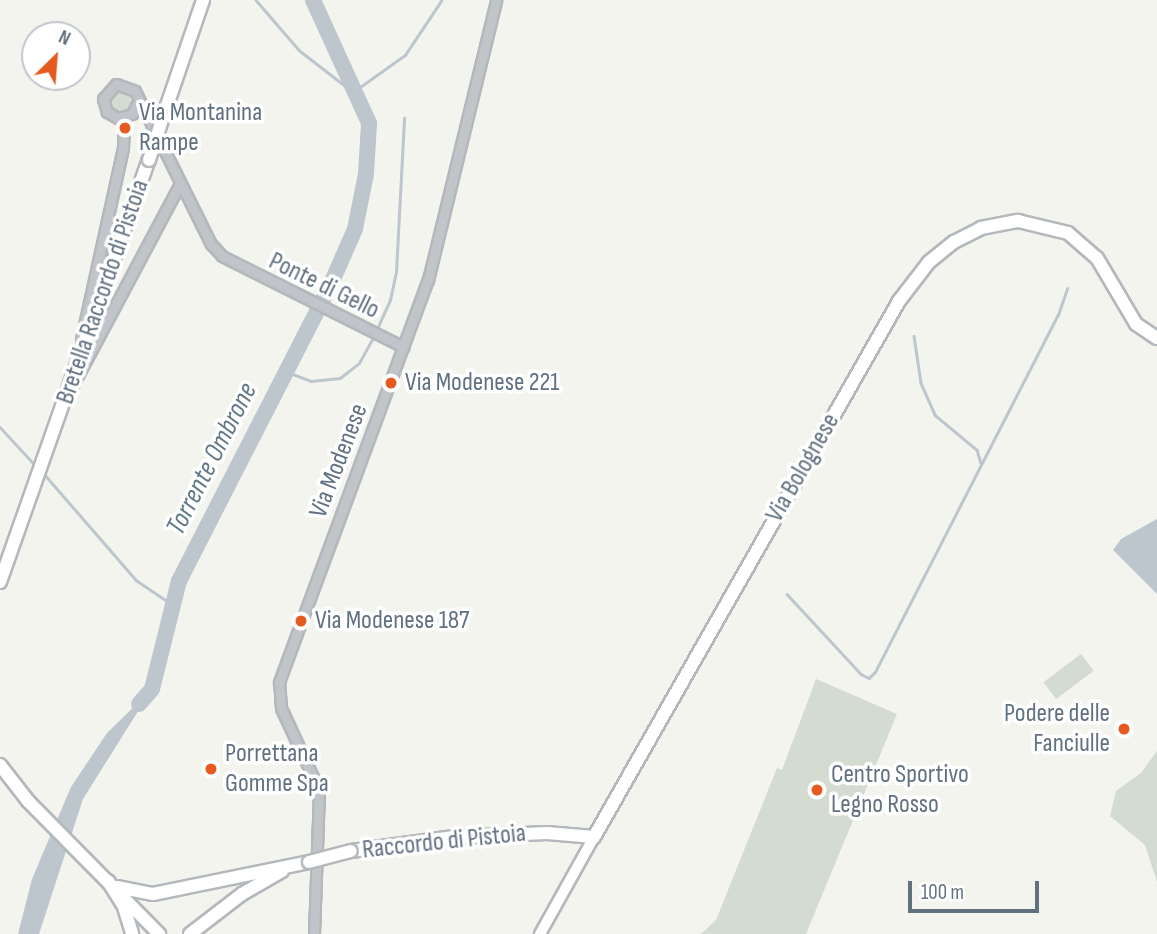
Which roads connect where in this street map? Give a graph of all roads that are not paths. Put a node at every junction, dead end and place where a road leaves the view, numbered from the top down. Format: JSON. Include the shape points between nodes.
{"nodes":[{"id":1,"x":203,"y":0,"type":"edge"},
{"id":2,"x":496,"y":0,"type":"edge"},
{"id":3,"x":138,"y":102,"type":"junction"},
{"id":4,"x":128,"y":116,"type":"junction"},
{"id":5,"x":147,"y":121,"type":"junction"},
{"id":6,"x":180,"y":184,"type":"junction"},
{"id":7,"x":1157,"y":338,"type":"edge"},
{"id":8,"x":404,"y":347,"type":"junction"},
{"id":9,"x":80,"y":358,"type":"junction"},
{"id":10,"x":68,"y":392,"type":"junction"},
{"id":11,"x":0,"y":582,"type":"edge"},
{"id":12,"x":0,"y":765,"type":"edge"},
{"id":13,"x":594,"y":837,"type":"junction"},
{"id":14,"x":309,"y":862,"type":"junction"},
{"id":15,"x":108,"y":881,"type":"junction"},
{"id":16,"x":132,"y":934,"type":"edge"},
{"id":17,"x":159,"y":934,"type":"edge"},
{"id":18,"x":190,"y":934,"type":"edge"},
{"id":19,"x":314,"y":934,"type":"edge"},
{"id":20,"x":540,"y":934,"type":"edge"}],
"edges":[{"from":1,"to":9,"type":"main road","name":"Bretella Raccordo di Pistoia","bridge":true},
{"from":2,"to":8,"type":"street","name":"Via Modenese","via":[[450,202]]},
{"from":3,"to":4,"type":"street"},
{"from":3,"to":4,"type":"street","via":[[127,85],[107,90],[106,110]]},
{"from":3,"to":5,"type":"street","name":"Ponte di Gello"},
{"from":4,"to":5,"type":"street"},
{"from":4,"to":9,"type":"street"},
{"from":5,"to":6,"type":"street","name":"Ponte di Gello"},
{"from":6,"to":8,"type":"street","name":"Ponte di Gello","via":[[211,244],[249,273]]},
{"from":6,"to":10,"type":"street"},
{"from":7,"to":13,"type":"main road","name":"Via Bolognese","via":[[1136,324],[1097,258],[1068,233],[1033,222],[999,223],[943,250],[899,301]]},
{"from":8,"to":19,"type":"street","name":"Via Modenese","via":[[279,682],[281,708],[319,790]]},
{"from":9,"to":10,"type":"main road","name":"Bretella Raccordo di Pistoia"},
{"from":10,"to":11,"type":"main road","name":"Bretella Raccordo di Pistoia"},
{"from":12,"to":15,"type":"main road","via":[[28,801]]},
{"from":13,"to":14,"type":"main road","name":"Raccordo di Pistoia","bridge":true,"via":[[582,833],[454,837],[351,851]]},
{"from":13,"to":20,"type":"main road","name":"Via Bolognese"},
{"from":14,"to":15,"type":"main road","via":[[139,894]]},
{"from":14,"to":18,"type":"main road","name":"Raccordo di Pistoia","via":[[248,890]]},
{"from":15,"to":16,"type":"main road","via":[[124,907]]},
{"from":15,"to":17,"type":"main road"}]}
